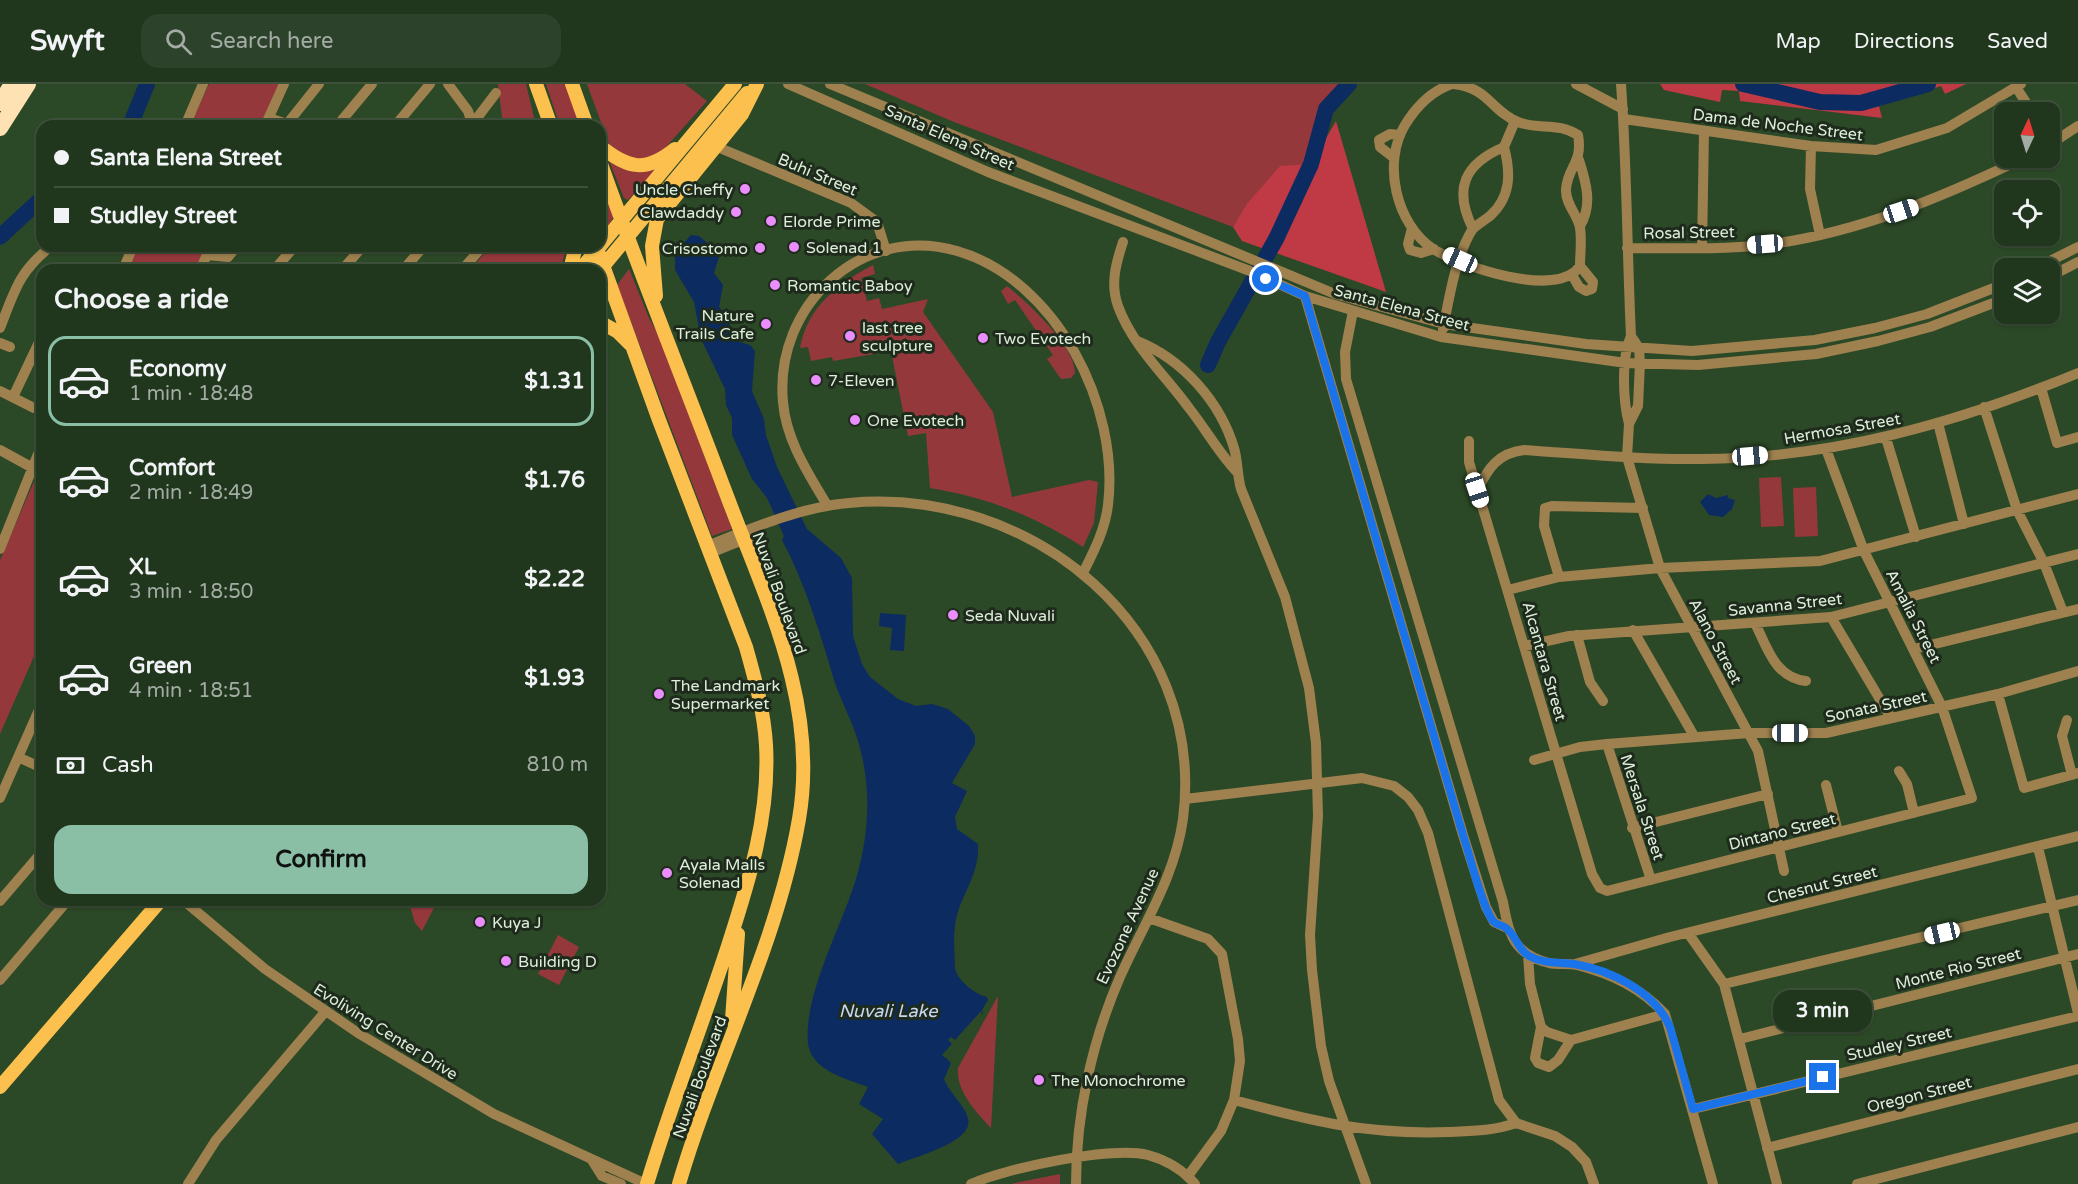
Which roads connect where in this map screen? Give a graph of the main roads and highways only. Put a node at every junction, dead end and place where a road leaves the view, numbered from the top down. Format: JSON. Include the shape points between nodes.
{"nodes":[{"id":1,"x":12,"y":84,"type":"edge"},
{"id":2,"x":28,"y":84,"type":"edge"},
{"id":3,"x":572,"y":84,"type":"edge"},
{"id":4,"x":735,"y":84,"type":"edge"},
{"id":5,"x":755,"y":84,"type":"edge"},
{"id":6,"x":537,"y":85,"type":"edge"},
{"id":7,"x":0,"y":103,"type":"edge"},
{"id":8,"x":549,"y":120,"type":"edge"},
{"id":9,"x":585,"y":120,"type":"edge"},
{"id":10,"x":0,"y":128,"type":"edge"},
{"id":11,"x":697,"y":130,"type":"junction"},
{"id":12,"x":606,"y":150,"type":"edge"},
{"id":13,"x":697,"y":169,"type":"junction"},
{"id":14,"x":606,"y":177,"type":"edge"},
{"id":15,"x":670,"y":185,"type":"junction"},
{"id":16,"x":622,"y":221,"type":"junction"},
{"id":17,"x":628,"y":236,"type":"junction"},
{"id":18,"x":606,"y":238,"type":"edge"},
{"id":19,"x":594,"y":252,"type":"edge"},
{"id":20,"x":585,"y":264,"type":"edge"},
{"id":21,"x":605,"y":264,"type":"edge"},
{"id":22,"x":606,"y":278,"type":"edge"},
{"id":23,"x":659,"y":316,"type":"junction"},
{"id":24,"x":606,"y":325,"type":"edge"},
{"id":25,"x":633,"y":347,"type":"junction"},
{"id":26,"x":156,"y":906,"type":"edge"},
{"id":27,"x":739,"y":912,"type":"junction"},
{"id":28,"x":730,"y":1037,"type":"junction"},
{"id":29,"x":0,"y":1087,"type":"edge"},
{"id":30,"x":646,"y":1184,"type":"edge"},
{"id":31,"x":679,"y":1184,"type":"edge"}],
"edges":[{"from":1,"to":7,"type":"highway"},
{"from":2,"to":10,"type":"highway"},
{"from":3,"to":9,"type":"main road"},
{"from":4,"to":11,"type":"main road"},
{"from":5,"to":13,"type":"main road","via":[[742,114]]},
{"from":5,"to":15,"type":"main road"},
{"from":6,"to":8,"type":"main road"},
{"from":11,"to":12,"type":"main road","via":[[667,155],[647,165],[624,163]]},
{"from":11,"to":16,"type":"main road"},
{"from":13,"to":15,"type":"main road"},
{"from":13,"to":23,"type":"main road","via":[[654,227],[652,255]]},
{"from":14,"to":16,"type":"main road","name":"Nuvali Boulevard"},
{"from":15,"to":17,"type":"main road"},
{"from":16,"to":17,"type":"main road","name":"Nuvali Boulevard"},
{"from":16,"to":18,"type":"main road"},
{"from":17,"to":21,"type":"main road"},
{"from":17,"to":23,"type":"main road","name":"Nuvali Boulevard"},
{"from":19,"to":20,"type":"main road"},
{"from":22,"to":25,"type":"main road","name":"Nuvali Boulevard"},
{"from":23,"to":28,"type":"main road","name":"Nuvali Boulevard","via":[[769,600],[798,702],[803,776],[799,817],[786,880]]},
{"from":24,"to":25,"type":"main road"},
{"from":25,"to":27,"type":"main road","name":"Nuvali Boulevard","via":[[756,681],[766,745],[761,823]]},
{"from":26,"to":29,"type":"main road"},
{"from":27,"to":28,"type":"main road"},
{"from":27,"to":30,"type":"main road","name":"Nuvali Boulevard"},
{"from":28,"to":31,"type":"main road","name":"Nuvali Boulevard"}]}
